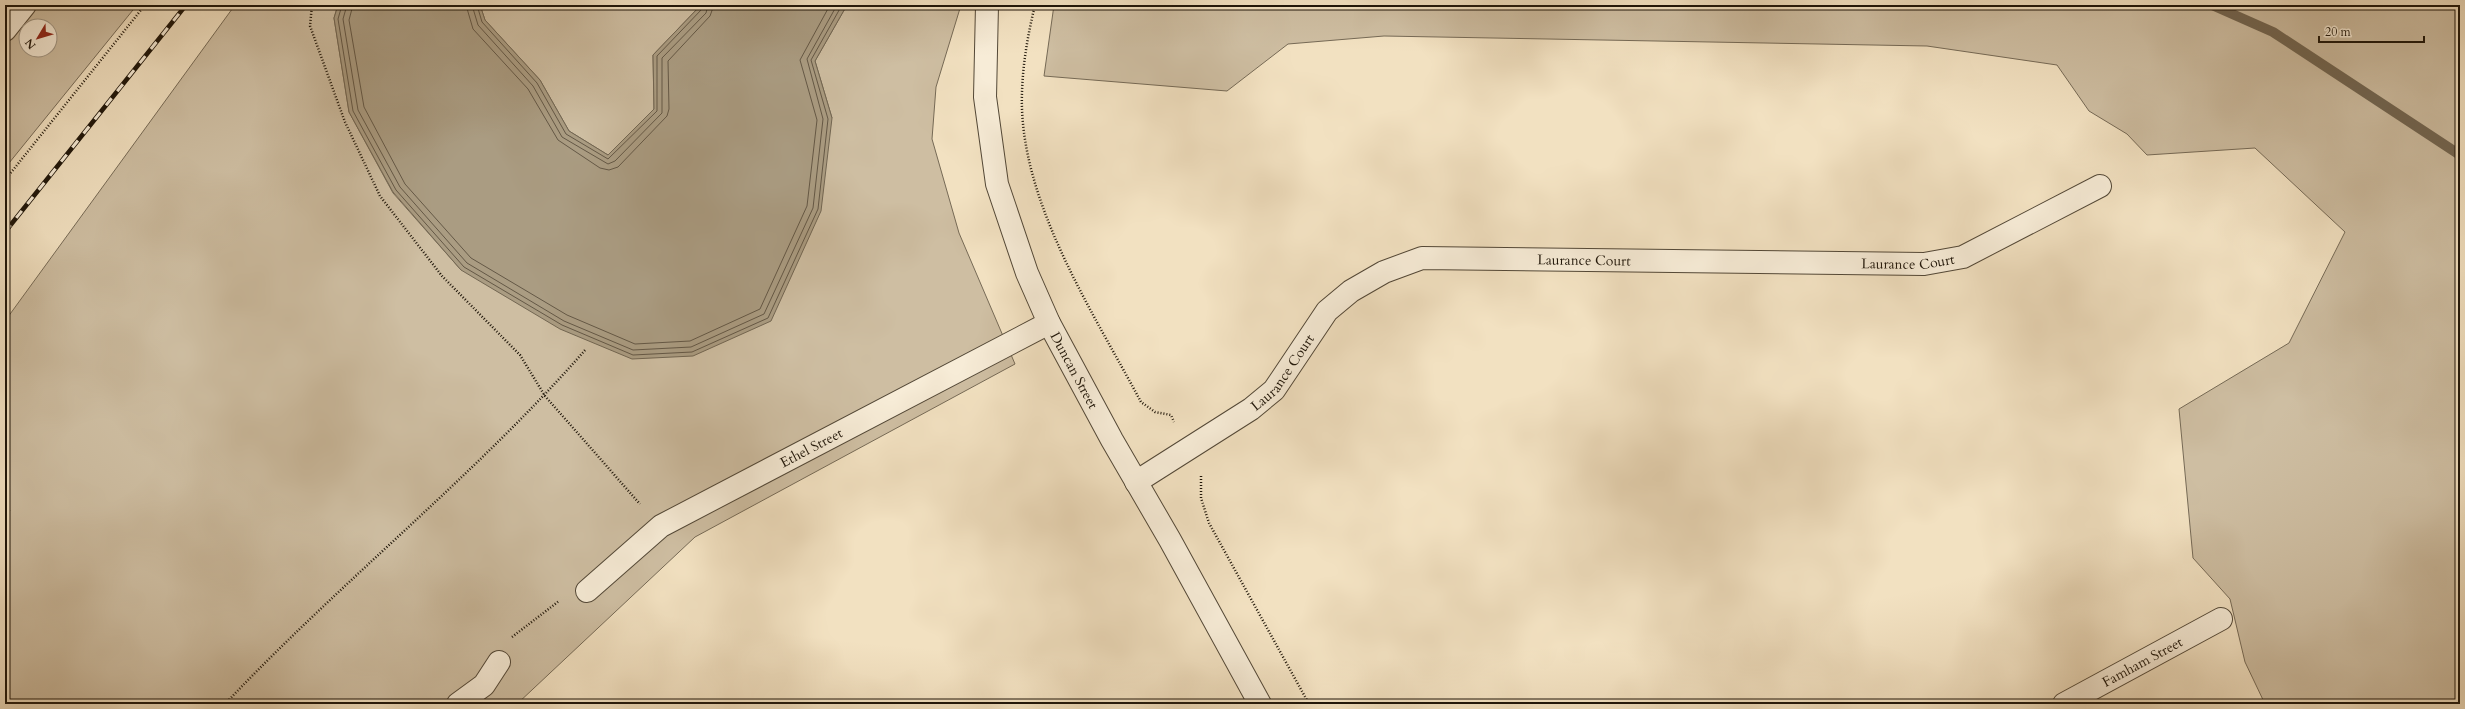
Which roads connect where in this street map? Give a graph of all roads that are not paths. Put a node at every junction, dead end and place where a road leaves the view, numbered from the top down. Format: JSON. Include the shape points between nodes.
{"nodes":[{"id":1,"x":25,"y":5,"type":"edge"},
{"id":2,"x":987,"y":5,"type":"edge"},
{"id":3,"x":5,"y":30,"type":"edge"},
{"id":4,"x":2100,"y":186,"type":"dead end"},
{"id":5,"x":1049,"y":323,"type":"junction"},
{"id":6,"x":1136,"y":482,"type":"junction"},
{"id":7,"x":587,"y":591,"type":"road end"},
{"id":8,"x":2222,"y":619,"type":"dead end"},
{"id":9,"x":499,"y":662,"type":"road end"},
{"id":10,"x":458,"y":704,"type":"edge"},
{"id":11,"x":1260,"y":704,"type":"edge"},
{"id":12,"x":2064,"y":704,"type":"edge"}],
"edges":[{"from":1,"to":3,"type":"street"},
{"from":2,"to":5,"type":"street","name":"Duncan Street","via":[[985,97],[997,184],[1027,273]]},
{"from":4,"to":6,"type":"street","name":"Laurance Court","via":[[1963,257],[1924,264],[1422,258],[1384,272],[1351,291],[1327,311],[1274,390],[1251,409]]},
{"from":5,"to":6,"type":"street","name":"Duncan Street"},
{"from":5,"to":7,"type":"street","name":"Ethel Street","via":[[661,526]]},
{"from":6,"to":11,"type":"street","name":"Duncan Street"},
{"from":8,"to":12,"type":"street","name":"Famham Street"},
{"from":9,"to":10,"type":"street","via":[[484,685]]}]}
